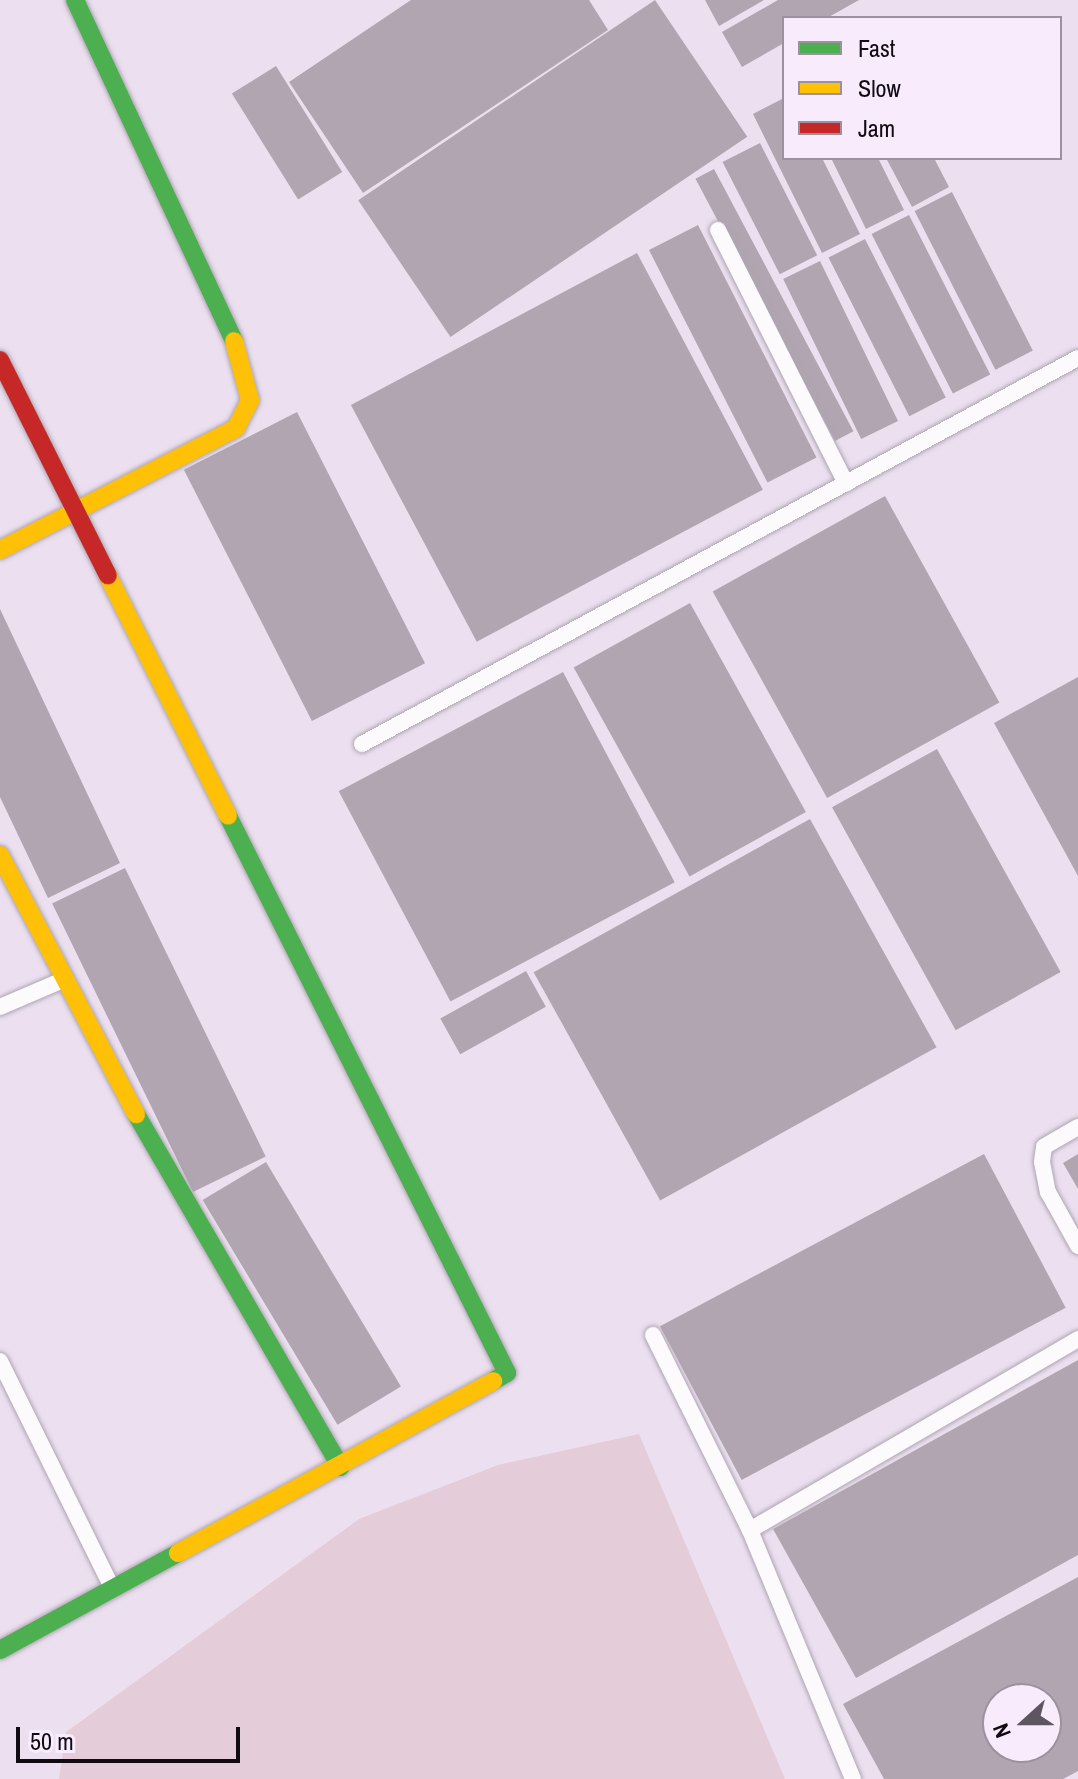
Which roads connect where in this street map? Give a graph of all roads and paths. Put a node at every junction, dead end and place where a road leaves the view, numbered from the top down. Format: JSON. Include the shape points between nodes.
{"nodes":[{"id":1,"x":75,"y":0,"type":"edge"},
{"id":2,"x":718,"y":230,"type":"dead end"},
{"id":3,"x":1078,"y":358,"type":"edge"},
{"id":4,"x":0,"y":360,"type":"edge"},
{"id":5,"x":846,"y":483,"type":"junction"},
{"id":6,"x":72,"y":516,"type":"junction"},
{"id":7,"x":0,"y":550,"type":"edge"},
{"id":8,"x":362,"y":744,"type":"dead end"},
{"id":9,"x":0,"y":855,"type":"edge"},
{"id":10,"x":64,"y":979,"type":"junction"},
{"id":11,"x":0,"y":1007,"type":"edge"},
{"id":12,"x":1078,"y":1127,"type":"edge"},
{"id":13,"x":1078,"y":1246,"type":"edge"},
{"id":14,"x":653,"y":1335,"type":"dead end"},
{"id":15,"x":1078,"y":1339,"type":"edge"},
{"id":16,"x":0,"y":1361,"type":"edge"},
{"id":17,"x":341,"y":1467,"type":"junction"},
{"id":18,"x":750,"y":1530,"type":"junction"},
{"id":19,"x":112,"y":1589,"type":"junction"},
{"id":20,"x":0,"y":1650,"type":"edge"},
{"id":21,"x":853,"y":1779,"type":"edge"}],
"edges":[{"from":1,"to":6,"type":"street","via":[[246,367],[250,400],[236,428]]},
{"from":2,"to":5,"type":"lane"},
{"from":3,"to":5,"type":"lane"},
{"from":4,"to":6,"type":"street"},
{"from":5,"to":8,"type":"lane"},
{"from":6,"to":7,"type":"street"},
{"from":6,"to":17,"type":"street","via":[[507,1373]]},
{"from":9,"to":10,"type":"street"},
{"from":10,"to":11,"type":"lane"},
{"from":10,"to":17,"type":"street"},
{"from":12,"to":13,"type":"lane","via":[[1044,1147],[1042,1162],[1048,1192]]},
{"from":14,"to":18,"type":"lane"},
{"from":15,"to":18,"type":"lane"},
{"from":16,"to":19,"type":"lane"},
{"from":17,"to":19,"type":"street"},
{"from":18,"to":21,"type":"lane"},
{"from":19,"to":20,"type":"street"}]}
